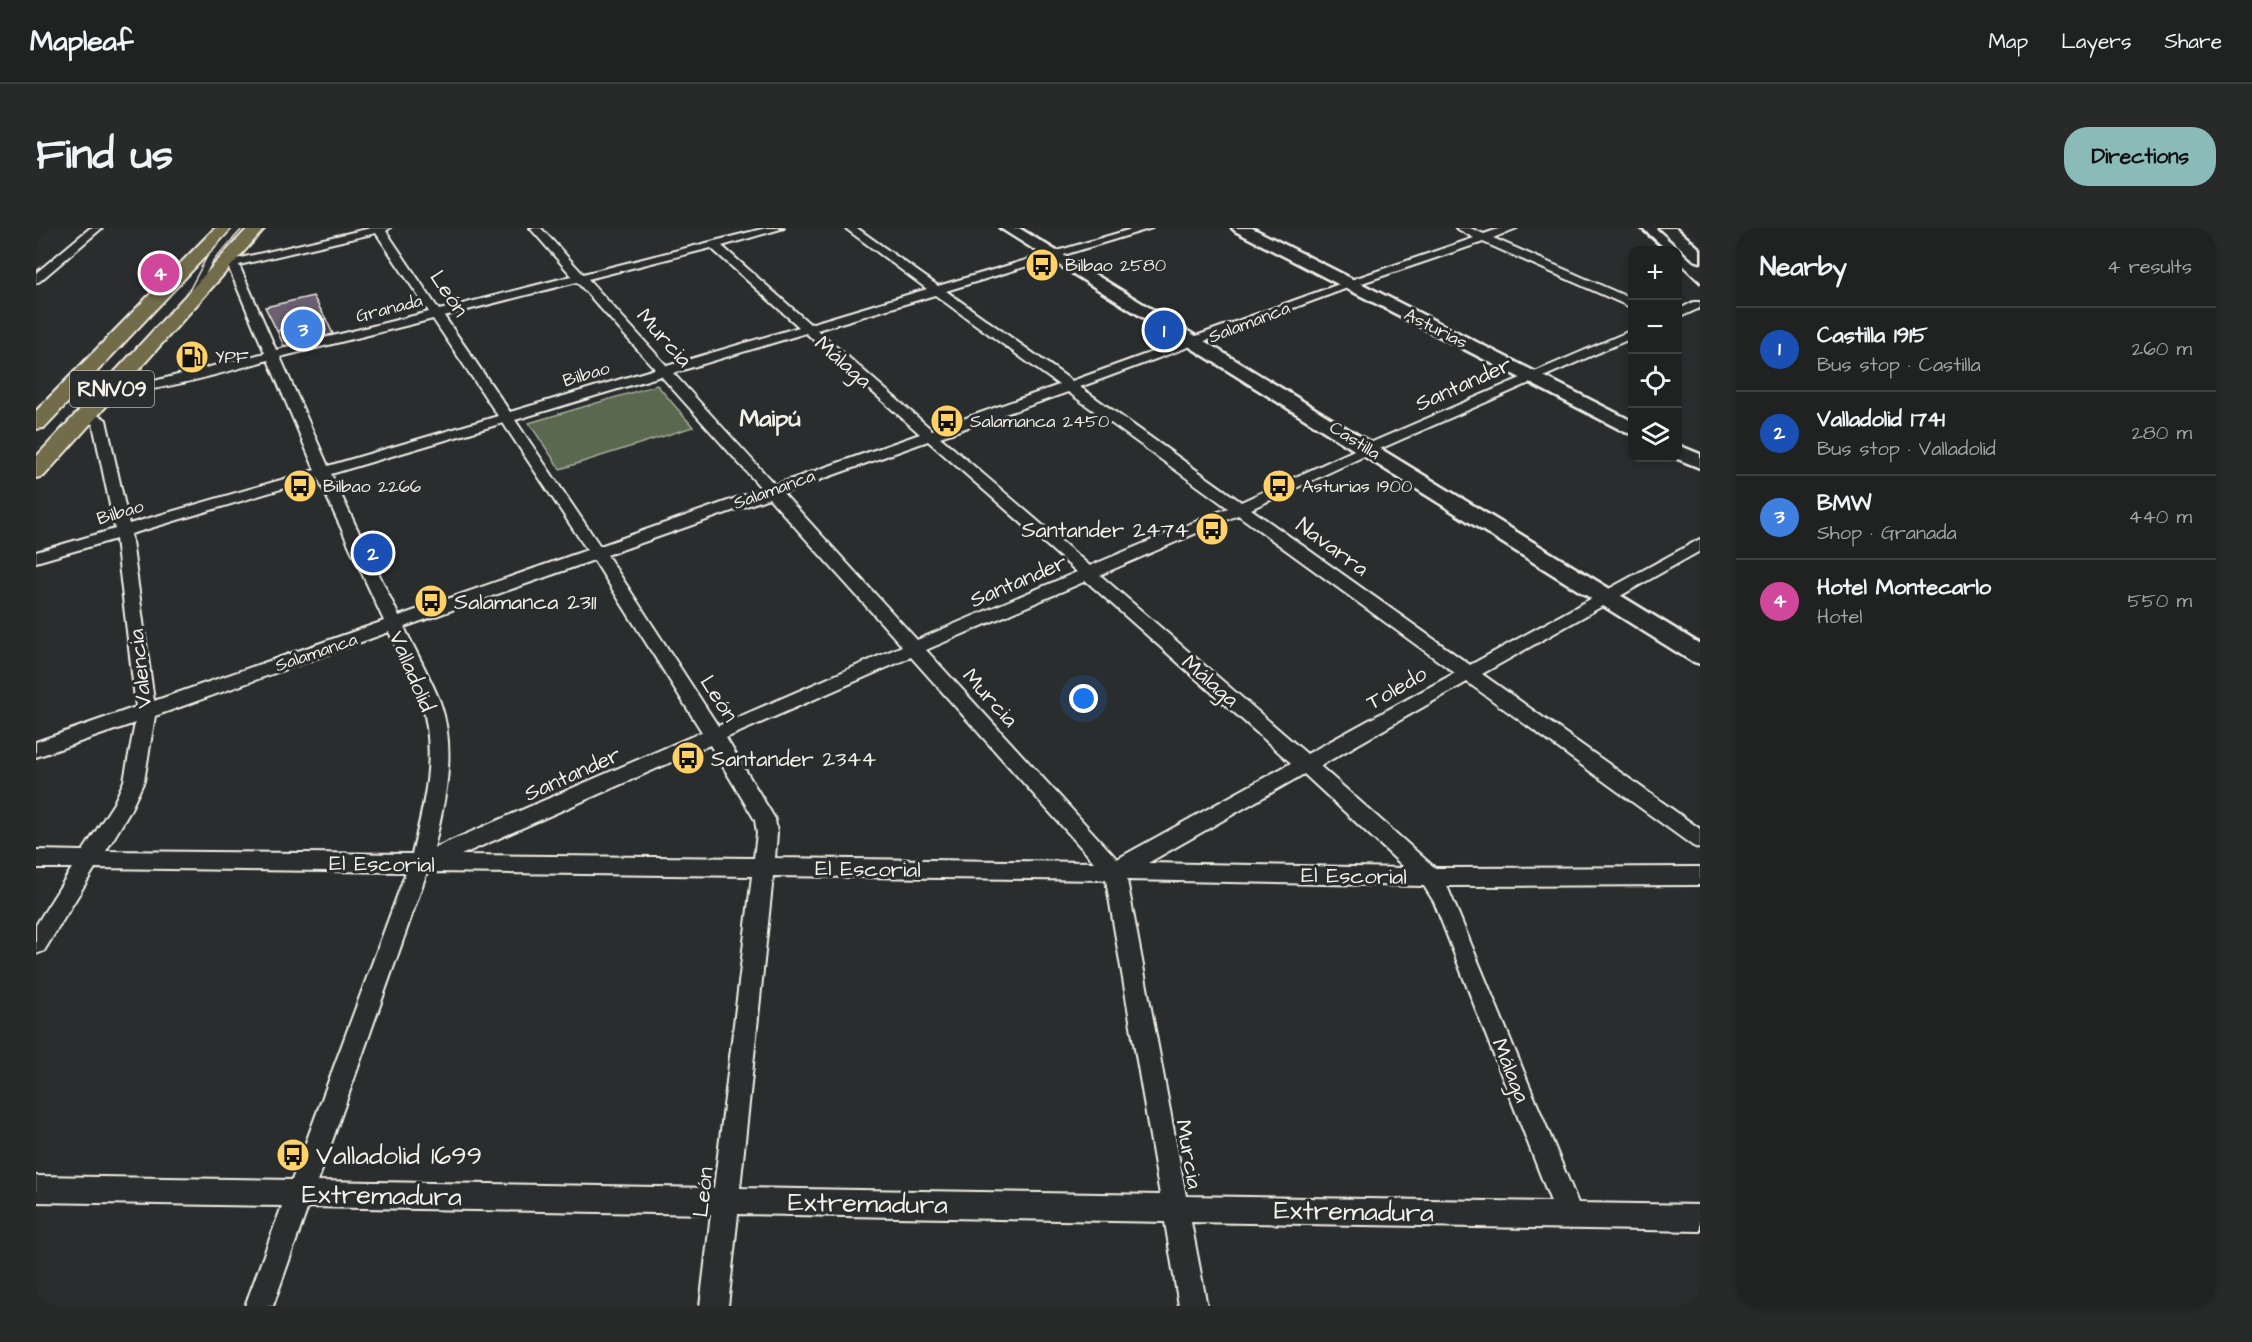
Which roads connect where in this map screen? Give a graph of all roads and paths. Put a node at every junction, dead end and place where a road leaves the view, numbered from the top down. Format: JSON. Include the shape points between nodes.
{"nodes":[{"id":1,"x":97,"y":228,"type":"edge"},
{"id":2,"x":224,"y":228,"type":"edge"},
{"id":3,"x":238,"y":228,"type":"edge"},
{"id":4,"x":256,"y":228,"type":"edge"},
{"id":5,"x":381,"y":228,"type":"edge"},
{"id":6,"x":535,"y":228,"type":"edge"},
{"id":7,"x":779,"y":228,"type":"edge"},
{"id":8,"x":850,"y":228,"type":"edge"},
{"id":9,"x":1008,"y":228,"type":"edge"},
{"id":10,"x":1147,"y":228,"type":"edge"},
{"id":11,"x":1240,"y":228,"type":"edge"},
{"id":12,"x":1461,"y":228,"type":"edge"},
{"id":13,"x":1512,"y":228,"type":"edge"},
{"id":14,"x":1666,"y":228,"type":"edge"},
{"id":15,"x":1483,"y":238,"type":"junction"},
{"id":16,"x":713,"y":244,"type":"junction"},
{"id":17,"x":1054,"y":256,"type":"junction"},
{"id":18,"x":1700,"y":257,"type":"edge"},
{"id":19,"x":225,"y":265,"type":"junction"},
{"id":20,"x":580,"y":277,"type":"junction"},
{"id":21,"x":36,"y":279,"type":"edge"},
{"id":22,"x":198,"y":279,"type":"junction"},
{"id":23,"x":1349,"y":284,"type":"junction"},
{"id":24,"x":935,"y":291,"type":"junction"},
{"id":25,"x":1628,"y":301,"type":"edge"},
{"id":26,"x":187,"y":305,"type":"junction"},
{"id":27,"x":1697,"y":305,"type":"dead end"},
{"id":28,"x":1682,"y":312,"type":"edge"},
{"id":29,"x":436,"y":314,"type":"junction"},
{"id":30,"x":807,"y":329,"type":"junction"},
{"id":31,"x":1628,"y":336,"type":"edge"},
{"id":32,"x":1196,"y":342,"type":"junction"},
{"id":33,"x":272,"y":356,"type":"junction"},
{"id":34,"x":664,"y":371,"type":"junction"},
{"id":35,"x":1533,"y":378,"type":"junction"},
{"id":36,"x":1068,"y":386,"type":"junction"},
{"id":37,"x":113,"y":389,"type":"junction"},
{"id":38,"x":506,"y":418,"type":"junction"},
{"id":39,"x":85,"y":419,"type":"junction"},
{"id":40,"x":36,"y":423,"type":"edge"},
{"id":41,"x":1628,"y":426,"type":"edge"},
{"id":42,"x":929,"y":434,"type":"junction"},
{"id":43,"x":1368,"y":449,"type":"junction"},
{"id":44,"x":36,"y":450,"type":"edge"},
{"id":45,"x":1682,"y":453,"type":"edge"},
{"id":46,"x":1700,"y":462,"type":"edge"},
{"id":47,"x":36,"y":471,"type":"edge"},
{"id":48,"x":323,"y":472,"type":"junction"},
{"id":49,"x":771,"y":490,"type":"junction"},
{"id":50,"x":1241,"y":508,"type":"junction"},
{"id":51,"x":123,"y":531,"type":"junction"},
{"id":52,"x":1700,"y":544,"type":"edge"},
{"id":53,"x":596,"y":552,"type":"junction"},
{"id":54,"x":36,"y":557,"type":"edge"},
{"id":55,"x":1090,"y":574,"type":"junction"},
{"id":56,"x":1605,"y":597,"type":"junction"},
{"id":57,"x":394,"y":625,"type":"junction"},
{"id":58,"x":914,"y":648,"type":"junction"},
{"id":59,"x":1700,"y":656,"type":"edge"},
{"id":60,"x":1469,"y":673,"type":"junction"},
{"id":61,"x":146,"y":712,"type":"junction"},
{"id":62,"x":715,"y":735,"type":"junction"},
{"id":63,"x":36,"y":750,"type":"edge"},
{"id":64,"x":1308,"y":765,"type":"junction"},
{"id":65,"x":1700,"y":840,"type":"edge"},
{"id":66,"x":36,"y":859,"type":"edge"},
{"id":67,"x":89,"y":859,"type":"junction"},
{"id":68,"x":420,"y":863,"type":"junction"},
{"id":69,"x":763,"y":867,"type":"junction"},
{"id":70,"x":1115,"y":871,"type":"junction"},
{"id":71,"x":1700,"y":876,"type":"edge"},
{"id":72,"x":1430,"y":877,"type":"junction"},
{"id":73,"x":36,"y":944,"type":"edge"},
{"id":74,"x":36,"y":1190,"type":"edge"},
{"id":75,"x":300,"y":1194,"type":"junction"},
{"id":76,"x":725,"y":1200,"type":"junction"},
{"id":77,"x":1175,"y":1208,"type":"junction"},
{"id":78,"x":1570,"y":1216,"type":"junction"},
{"id":79,"x":1700,"y":1218,"type":"edge"},
{"id":80,"x":259,"y":1306,"type":"edge"},
{"id":81,"x":714,"y":1306,"type":"edge"},
{"id":82,"x":1193,"y":1306,"type":"edge"}],
"edges":[{"from":1,"to":21,"type":"street"},
{"from":2,"to":40,"type":"main road","number":"RN1V09"},
{"from":3,"to":22,"type":"lane","via":[[209,259]]},
{"from":4,"to":19,"type":"main road","number":"RN1V09"},
{"from":5,"to":19,"type":"street"},
{"from":5,"to":29,"type":"street","name":"León"},
{"from":6,"to":20,"type":"street","name":"Murcia"},
{"from":7,"to":16,"type":"street","name":"Granada"},
{"from":8,"to":24,"type":"street","name":"Navarra"},
{"from":9,"to":17,"type":"street","name":"Castilla"},
{"from":10,"to":17,"type":"street","name":"Bilbao"},
{"from":11,"to":23,"type":"street","name":"Asturias"},
{"from":12,"to":15,"type":"street"},
{"from":13,"to":15,"type":"street","name":"Salamanca"},
{"from":14,"to":18,"type":"street"},
{"from":15,"to":23,"type":"street","name":"Salamanca"},
{"from":15,"to":25,"type":"street"},
{"from":16,"to":20,"type":"street","name":"Granada"},
{"from":16,"to":30,"type":"street","name":"Málaga"},
{"from":17,"to":24,"type":"street","name":"Bilbao"},
{"from":17,"to":32,"type":"street","name":"Castilla"},
{"from":19,"to":22,"type":"main road"},
{"from":19,"to":26,"type":"main road","number":"RN1V09"},
{"from":19,"to":33,"type":"street","name":"Valladolid"},
{"from":20,"to":29,"type":"street","name":"Granada"},
{"from":20,"to":34,"type":"street","name":"Murcia"},
{"from":22,"to":26,"type":"lane"},
{"from":22,"to":44,"type":"main road","via":[[168,306]]},
{"from":23,"to":32,"type":"street","name":"Salamanca"},
{"from":23,"to":35,"type":"street","name":"Asturias"},
{"from":24,"to":30,"type":"street","name":"Bilbao"},
{"from":24,"to":36,"type":"street","name":"Navarra"},
{"from":26,"to":37,"type":"main road","number":"RN1V09"},
{"from":27,"to":28,"type":"street"},
{"from":29,"to":33,"type":"street","name":"Granada"},
{"from":29,"to":38,"type":"street","name":"León"},
{"from":30,"to":34,"type":"street","name":"Bilbao"},
{"from":30,"to":42,"type":"street","name":"Málaga"},
{"from":31,"to":35,"type":"street","name":"Santander"},
{"from":32,"to":36,"type":"street","name":"Salamanca"},
{"from":32,"to":43,"type":"street","name":"Castilla"},
{"from":33,"to":37,"type":"street","name":"Granada","via":[[142,388]]},
{"from":33,"to":48,"type":"street","name":"Valladolid"},
{"from":34,"to":38,"type":"street","name":"Bilbao"},
{"from":34,"to":49,"type":"street","name":"Murcia"},
{"from":35,"to":41,"type":"street","name":"Asturias"},
{"from":35,"to":43,"type":"street","name":"Santander"},
{"from":36,"to":42,"type":"street","name":"Salamanca"},
{"from":36,"to":50,"type":"street","name":"Navarra"},
{"from":37,"to":39,"type":"main road","number":"RN1V09"},
{"from":38,"to":48,"type":"street","name":"Bilbao"},
{"from":38,"to":53,"type":"street","name":"León"},
{"from":39,"to":47,"type":"main road","number":"RN1V09"},
{"from":39,"to":51,"type":"street","name":"Valencia","via":[[99,420]]},
{"from":42,"to":49,"type":"street","name":"Salamanca"},
{"from":42,"to":55,"type":"street","name":"Málaga"},
{"from":43,"to":50,"type":"street","name":"Santander"},
{"from":43,"to":56,"type":"street","name":"Castilla"},
{"from":45,"to":46,"type":"street"},
{"from":48,"to":51,"type":"street","name":"Bilbao"},
{"from":48,"to":57,"type":"street","name":"Valladolid"},
{"from":49,"to":53,"type":"street","name":"Salamanca"},
{"from":49,"to":58,"type":"street","name":"Murcia"},
{"from":50,"to":55,"type":"street","name":"Santander"},
{"from":50,"to":60,"type":"street","name":"Navarra"},
{"from":51,"to":54,"type":"street","name":"Bilbao"},
{"from":51,"to":61,"type":"street","name":"Valencia"},
{"from":52,"to":56,"type":"street","name":"Toledo"},
{"from":53,"to":57,"type":"street","name":"Salamanca"},
{"from":53,"to":62,"type":"street","name":"León"},
{"from":55,"to":58,"type":"street","name":"Santander"},
{"from":55,"to":64,"type":"street","name":"Málaga"},
{"from":56,"to":59,"type":"street","name":"Castilla"},
{"from":56,"to":60,"type":"street","name":"Toledo"},
{"from":57,"to":61,"type":"street","name":"Salamanca"},
{"from":57,"to":68,"type":"street","name":"Valladolid","via":[[431,704],[439,749],[437,792]]},
{"from":58,"to":62,"type":"street","name":"Santander"},
{"from":58,"to":70,"type":"street","name":"Murcia"},
{"from":60,"to":64,"type":"street","name":"Toledo"},
{"from":60,"to":65,"type":"street","name":"Navarra"},
{"from":61,"to":63,"type":"street","name":"Salamanca"},
{"from":61,"to":67,"type":"street","name":"Valencia","via":[[134,781]]},
{"from":62,"to":68,"type":"street","name":"Santander"},
{"from":62,"to":69,"type":"street","name":"León","via":[[765,819]]},
{"from":64,"to":70,"type":"street","name":"Toledo"},
{"from":64,"to":72,"type":"street","name":"Málaga"},
{"from":66,"to":67,"type":"street","name":"El Escorial"},
{"from":67,"to":68,"type":"street","name":"El Escorial"},
{"from":67,"to":73,"type":"street","name":"Valencia"},
{"from":68,"to":69,"type":"street","name":"El Escorial"},
{"from":68,"to":75,"type":"street","name":"Valladolid"},
{"from":69,"to":70,"type":"street","name":"El Escorial"},
{"from":69,"to":76,"type":"street","name":"León"},
{"from":70,"to":72,"type":"street","name":"El Escorial"},
{"from":70,"to":77,"type":"street","name":"Murcia"},
{"from":71,"to":72,"type":"street","name":"El Escorial"},
{"from":72,"to":78,"type":"street","name":"Málaga","via":[[1448,910]]},
{"from":74,"to":75,"type":"street","name":"Extremadura"},
{"from":75,"to":76,"type":"street","name":"Extremadura"},
{"from":75,"to":80,"type":"street","name":"Valladolid"},
{"from":76,"to":77,"type":"street","name":"Extremadura"},
{"from":76,"to":81,"type":"street","name":"León"},
{"from":77,"to":78,"type":"street","name":"Extremadura"},
{"from":77,"to":82,"type":"street","name":"Murcia"},
{"from":78,"to":79,"type":"street","name":"Extremadura"}]}
